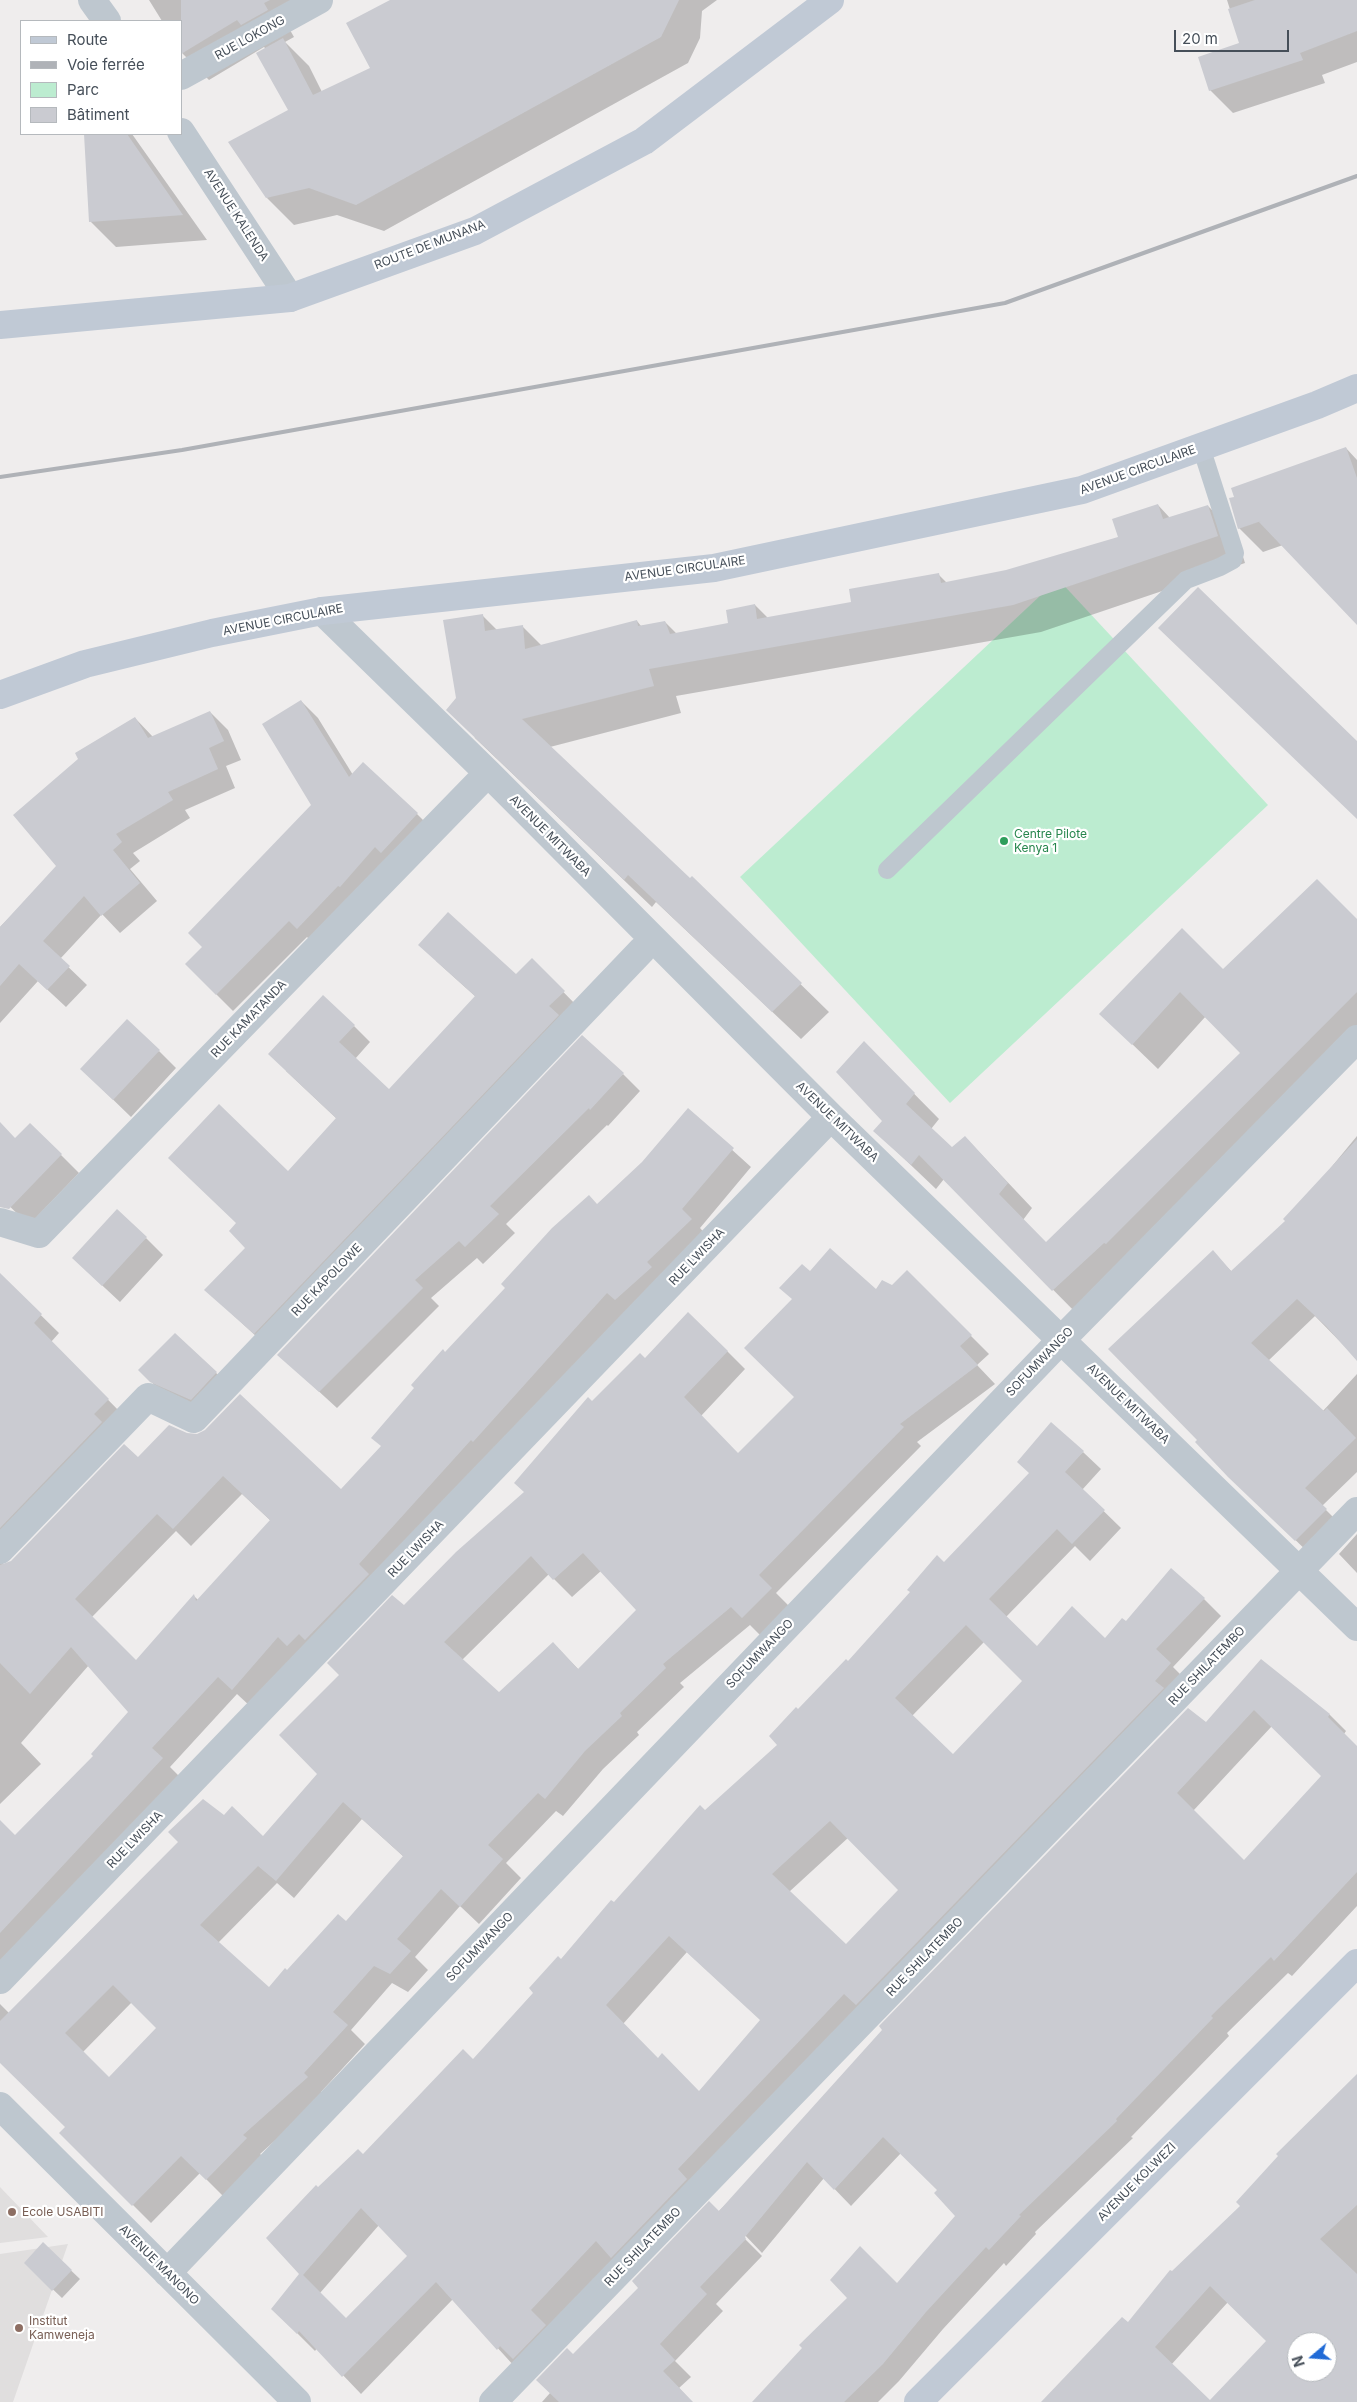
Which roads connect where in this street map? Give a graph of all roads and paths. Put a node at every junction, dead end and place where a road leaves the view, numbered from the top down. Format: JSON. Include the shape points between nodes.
{"nodes":[{"id":1,"x":92,"y":0,"type":"edge"},
{"id":2,"x":318,"y":0,"type":"edge"},
{"id":3,"x":830,"y":0,"type":"edge"},
{"id":4,"x":106,"y":20,"type":"edge"},
{"id":5,"x":182,"y":75,"type":"edge"},
{"id":6,"x":182,"y":134,"type":"edge"},
{"id":7,"x":290,"y":298,"type":"junction"},
{"id":8,"x":0,"y":325,"type":"edge"},
{"id":9,"x":1357,"y":388,"type":"edge"},
{"id":10,"x":1201,"y":447,"type":"junction"},
{"id":11,"x":322,"y":611,"type":"junction"},
{"id":12,"x":0,"y":694,"type":"edge"},
{"id":13,"x":488,"y":773,"type":"junction"},
{"id":14,"x":888,"y":870,"type":"dead end"},
{"id":15,"x":642,"y":950,"type":"dead end"},
{"id":16,"x":1357,"y":1039,"type":"edge"},
{"id":17,"x":831,"y":1118,"type":"junction"},
{"id":18,"x":0,"y":1222,"type":"edge"},
{"id":19,"x":1062,"y":1339,"type":"junction"},
{"id":20,"x":1357,"y":1511,"type":"edge"},
{"id":21,"x":0,"y":1550,"type":"edge"},
{"id":22,"x":1299,"y":1571,"type":"junction"},
{"id":23,"x":1357,"y":1627,"type":"edge"},
{"id":24,"x":1357,"y":1963,"type":"edge"},
{"id":25,"x":0,"y":1980,"type":"edge"},
{"id":26,"x":0,"y":2106,"type":"edge"},
{"id":27,"x":167,"y":2273,"type":"junction"},
{"id":28,"x":297,"y":2402,"type":"edge"},
{"id":29,"x":494,"y":2402,"type":"edge"},
{"id":30,"x":918,"y":2402,"type":"edge"}],
"edges":[{"from":1,"to":4,"type":"street"},
{"from":2,"to":5,"type":"street","name":"RUE LOKONG"},
{"from":3,"to":7,"type":"street","name":"ROUTE DE MUNANA","via":[[644,141],[474,230]]},
{"from":6,"to":7,"type":"street","name":"AVENUE KALENDA"},
{"from":7,"to":8,"type":"street","name":"ROUTE DE MUNANA"},
{"from":9,"to":10,"type":"street","name":"AVENUE CIRCULAIRE"},
{"from":10,"to":11,"type":"street","name":"AVENUE CIRCULAIRE","via":[[1082,490],[714,568]]},
{"from":10,"to":14,"type":"lane","via":[[1235,553],[1233,560],[1186,580]]},
{"from":11,"to":12,"type":"street","name":"AVENUE CIRCULAIRE","via":[[85,664]]},
{"from":11,"to":13,"type":"street","name":"AVENUE MITWABA"},
{"from":13,"to":17,"type":"street","name":"AVENUE MITWABA"},
{"from":13,"to":18,"type":"street","name":"RUE KAMATANDA","via":[[39,1234]]},
{"from":15,"to":21,"type":"street","name":"RUE KAPOLOWE","via":[[194,1419],[148,1397]]},
{"from":16,"to":19,"type":"street","name":"SOFUMWANGO"},
{"from":17,"to":19,"type":"street","name":"AVENUE MITWABA"},
{"from":17,"to":25,"type":"street","name":"RUE LWISHA"},
{"from":19,"to":22,"type":"street","name":"AVENUE MITWABA"},
{"from":19,"to":27,"type":"street","name":"SOFUMWANGO"},
{"from":20,"to":22,"type":"street","name":"RUE SHILATEMBO"},
{"from":22,"to":23,"type":"street","name":"AVENUE MITWABA"},
{"from":22,"to":29,"type":"street","name":"RUE SHILATEMBO"},
{"from":24,"to":30,"type":"street","name":"AVENUE KOLWEZI"},
{"from":26,"to":27,"type":"street","name":"AVENUE MANONO"},
{"from":27,"to":28,"type":"street","name":"AVENUE MANONO"}]}
